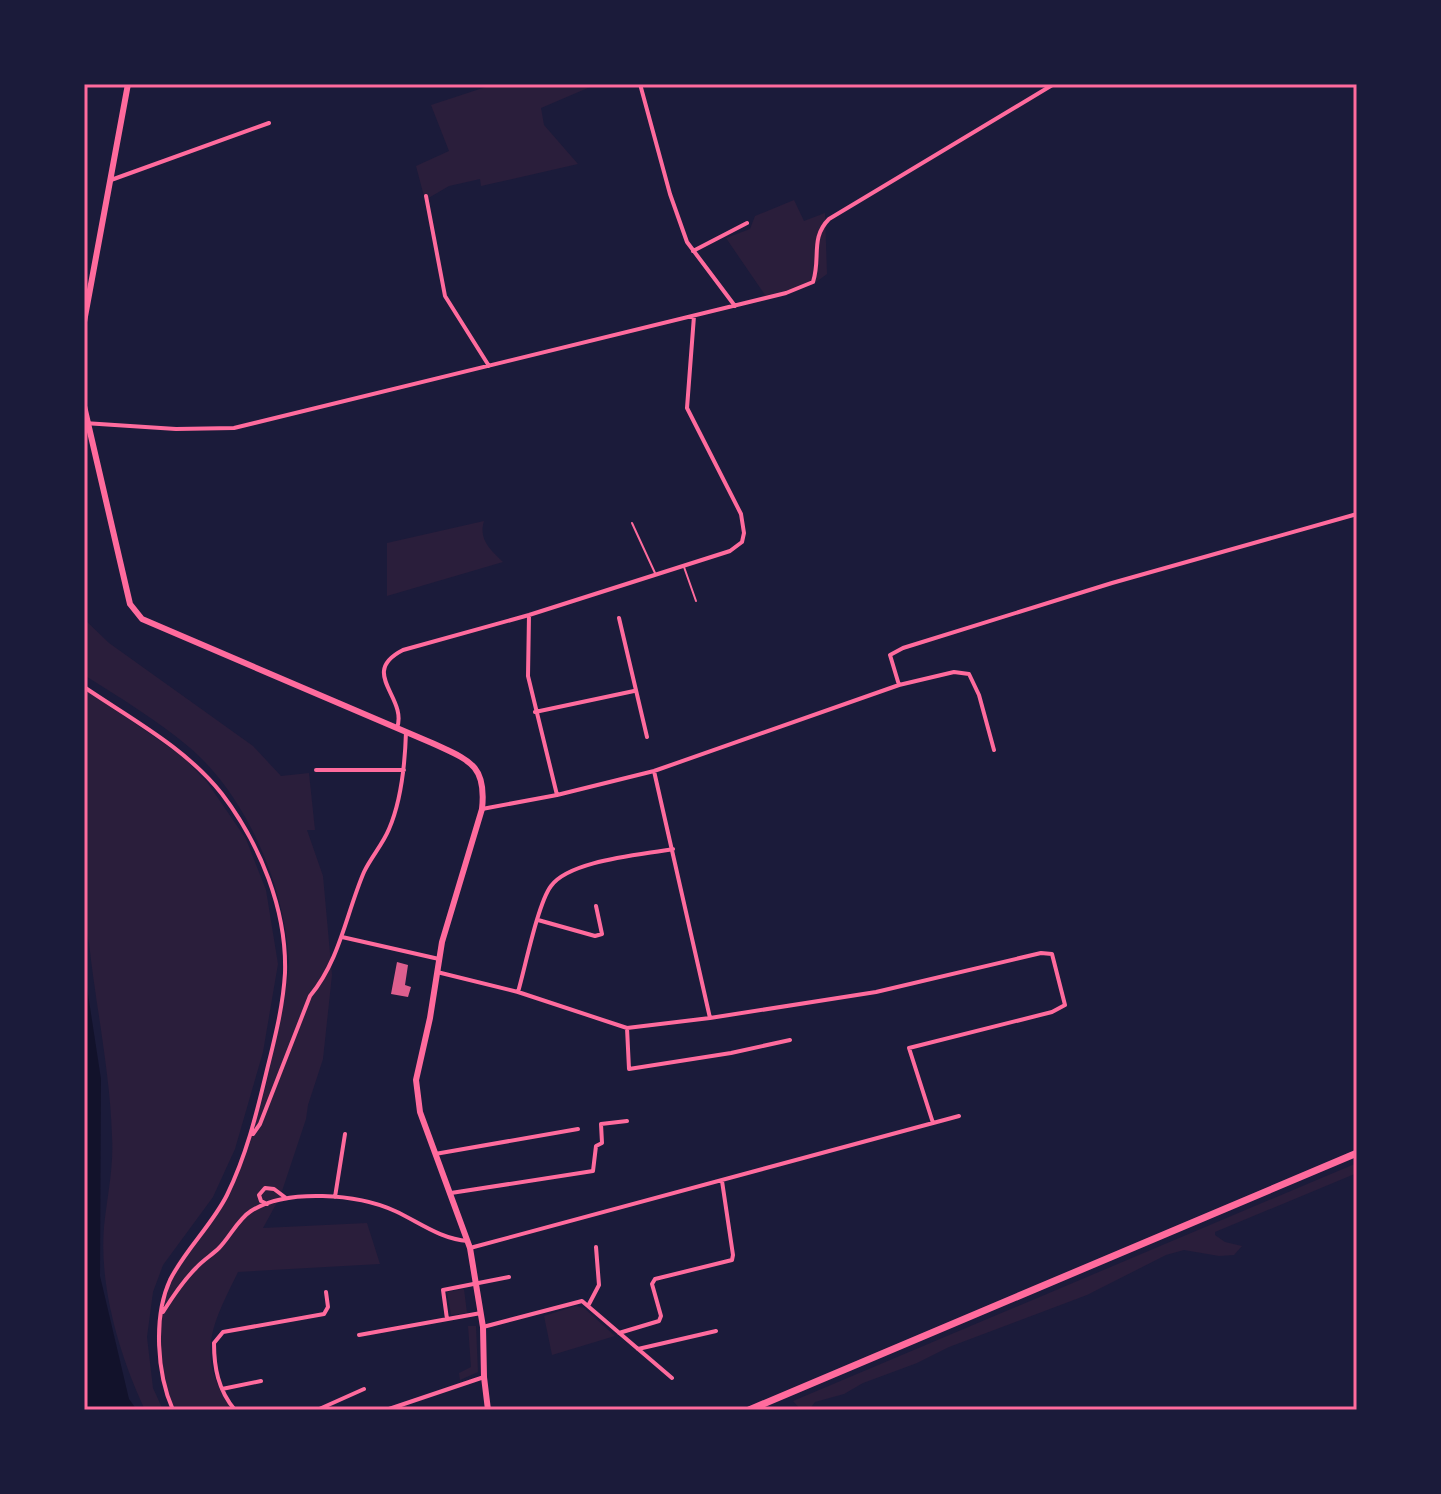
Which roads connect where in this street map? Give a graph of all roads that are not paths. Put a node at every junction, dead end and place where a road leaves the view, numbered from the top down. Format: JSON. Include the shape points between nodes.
{"nodes":[{"id":1,"x":128,"y":84,"type":"edge"},
{"id":2,"x":640,"y":84,"type":"edge"},
{"id":3,"x":1054,"y":84,"type":"edge"},
{"id":4,"x":269,"y":123,"type":"dead end"},
{"id":5,"x":111,"y":180,"type":"junction"},
{"id":6,"x":426,"y":196,"type":"dead end"},
{"id":7,"x":747,"y":223,"type":"dead end"},
{"id":8,"x":693,"y":251,"type":"junction"},
{"id":9,"x":735,"y":306,"type":"junction"},
{"id":10,"x":694,"y":316,"type":"junction"},
{"id":11,"x":84,"y":322,"type":"edge"},
{"id":12,"x":489,"y":366,"type":"junction"},
{"id":13,"x":84,"y":406,"type":"edge"},
{"id":14,"x":86,"y":423,"type":"edge"},
{"id":15,"x":1357,"y":514,"type":"edge"},
{"id":16,"x":632,"y":523,"type":"dead end"},
{"id":17,"x":683,"y":566,"type":"junction"},
{"id":18,"x":656,"y":574,"type":"junction"},
{"id":19,"x":696,"y":601,"type":"dead end"},
{"id":20,"x":529,"y":615,"type":"junction"},
{"id":21,"x":619,"y":618,"type":"dead end"},
{"id":22,"x":899,"y":685,"type":"junction"},
{"id":23,"x":84,"y":687,"type":"edge"},
{"id":24,"x":635,"y":690,"type":"junction"},
{"id":25,"x":535,"y":712,"type":"junction"},
{"id":26,"x":397,"y":728,"type":"junction"},
{"id":27,"x":406,"y":732,"type":"junction"},
{"id":28,"x":647,"y":737,"type":"dead end"},
{"id":29,"x":994,"y":750,"type":"dead end"},
{"id":30,"x":316,"y":770,"type":"dead end"},
{"id":31,"x":404,"y":770,"type":"junction"},
{"id":32,"x":654,"y":771,"type":"junction"},
{"id":33,"x":557,"y":795,"type":"junction"},
{"id":34,"x":482,"y":809,"type":"junction"},
{"id":35,"x":673,"y":849,"type":"junction"},
{"id":36,"x":596,"y":906,"type":"dead end"},
{"id":37,"x":538,"y":920,"type":"junction"},
{"id":38,"x":342,"y":937,"type":"junction"},
{"id":39,"x":439,"y":959,"type":"junction"},
{"id":40,"x":437,"y":972,"type":"junction"},
{"id":41,"x":518,"y":992,"type":"junction"},
{"id":42,"x":710,"y":1018,"type":"junction"},
{"id":43,"x":627,"y":1028,"type":"junction"},
{"id":44,"x":790,"y":1040,"type":"dead end"},
{"id":45,"x":959,"y":1116,"type":"dead end"},
{"id":46,"x":627,"y":1121,"type":"dead end"},
{"id":47,"x":933,"y":1123,"type":"junction"},
{"id":48,"x":578,"y":1129,"type":"dead end"},
{"id":49,"x":345,"y":1134,"type":"dead end"},
{"id":50,"x":251,"y":1136,"type":"junction"},
{"id":51,"x":1357,"y":1153,"type":"edge"},
{"id":52,"x":434,"y":1154,"type":"junction"},
{"id":53,"x":722,"y":1180,"type":"junction"},
{"id":54,"x":449,"y":1193,"type":"junction"},
{"id":55,"x":335,"y":1197,"type":"junction"},
{"id":56,"x":288,"y":1199,"type":"junction"},
{"id":57,"x":267,"y":1204,"type":"junction"},
{"id":58,"x":469,"y":1245,"type":"junction"},
{"id":59,"x":596,"y":1247,"type":"dead end"},
{"id":60,"x":509,"y":1277,"type":"dead end"},
{"id":61,"x":478,"y":1285,"type":"junction"},
{"id":62,"x":326,"y":1292,"type":"dead end"},
{"id":63,"x":588,"y":1306,"type":"junction"},
{"id":64,"x":481,"y":1313,"type":"junction"},
{"id":65,"x":162,"y":1314,"type":"junction"},
{"id":66,"x":447,"y":1319,"type":"junction"},
{"id":67,"x":483,"y":1327,"type":"junction"},
{"id":68,"x":716,"y":1331,"type":"dead end"},
{"id":69,"x":619,"y":1333,"type":"junction"},
{"id":70,"x":359,"y":1335,"type":"dead end"},
{"id":71,"x":638,"y":1349,"type":"junction"},
{"id":72,"x":484,"y":1377,"type":"junction"},
{"id":73,"x":672,"y":1378,"type":"dead end"},
{"id":74,"x":261,"y":1381,"type":"dead end"},
{"id":75,"x":222,"y":1389,"type":"junction"},
{"id":76,"x":364,"y":1389,"type":"dead end"},
{"id":77,"x":173,"y":1410,"type":"edge"},
{"id":78,"x":235,"y":1410,"type":"edge"},
{"id":79,"x":317,"y":1410,"type":"edge"},
{"id":80,"x":386,"y":1410,"type":"edge"},
{"id":81,"x":488,"y":1410,"type":"edge"},
{"id":82,"x":749,"y":1410,"type":"edge"}],
"edges":[{"from":1,"to":5,"type":"street"},
{"from":2,"to":8,"type":"street","via":[[670,194]]},
{"from":3,"to":9,"type":"street","via":[[829,219],[819,229],[813,282]]},
{"from":4,"to":5,"type":"street"},
{"from":5,"to":11,"type":"street"},
{"from":6,"to":12,"type":"street","via":[[445,296]]},
{"from":7,"to":8,"type":"street"},
{"from":8,"to":9,"type":"street"},
{"from":9,"to":10,"type":"street"},
{"from":10,"to":12,"type":"street"},
{"from":10,"to":17,"type":"street","via":[[687,408],[741,514],[744,533],[730,551]]},
{"from":12,"to":14,"type":"street","via":[[234,428]]},
{"from":13,"to":14,"type":"street"},
{"from":14,"to":26,"type":"street","via":[[130,604],[142,619]]},
{"from":15,"to":22,"type":"street","via":[[903,648],[890,655]]},
{"from":16,"to":18,"type":"lane"},
{"from":17,"to":18,"type":"street"},
{"from":17,"to":19,"type":"lane"},
{"from":18,"to":20,"type":"street"},
{"from":20,"to":25,"type":"street","via":[[528,676]]},
{"from":20,"to":26,"type":"street","via":[[389,657],[384,669],[399,714]]},
{"from":21,"to":24,"type":"street"},
{"from":22,"to":29,"type":"street","via":[[954,672],[969,674]]},
{"from":22,"to":32,"type":"street"},
{"from":23,"to":50,"type":"street","via":[[180,753],[221,793],[249,835],[270,884],[285,971],[278,1025]]},
{"from":24,"to":25,"type":"street"},
{"from":24,"to":28,"type":"street"},
{"from":25,"to":33,"type":"street"},
{"from":26,"to":27,"type":"street"},
{"from":27,"to":31,"type":"street"},
{"from":27,"to":34,"type":"street","via":[[473,765],[482,780]]},
{"from":30,"to":31,"type":"street"},
{"from":31,"to":38,"type":"street","via":[[389,829],[364,871]]},
{"from":32,"to":33,"type":"street"},
{"from":32,"to":35,"type":"street"},
{"from":33,"to":34,"type":"street"},
{"from":34,"to":39,"type":"street"},
{"from":35,"to":37,"type":"street","via":[[568,872],[547,892]]},
{"from":35,"to":42,"type":"street"},
{"from":36,"to":37,"type":"street","via":[[602,934],[595,936]]},
{"from":37,"to":41,"type":"street"},
{"from":38,"to":39,"type":"street"},
{"from":38,"to":50,"type":"street","via":[[310,996]]},
{"from":39,"to":40,"type":"street"},
{"from":40,"to":41,"type":"street"},
{"from":40,"to":52,"type":"street","via":[[416,1080]]},
{"from":41,"to":43,"type":"street"},
{"from":42,"to":43,"type":"street"},
{"from":42,"to":47,"type":"street","via":[[876,992],[1052,954],[1065,1005],[909,1048]]},
{"from":43,"to":44,"type":"street","via":[[629,1069]]},
{"from":45,"to":47,"type":"street"},
{"from":46,"to":54,"type":"street","via":[[601,1124],[602,1143],[596,1146],[593,1171]]},
{"from":47,"to":53,"type":"street"},
{"from":48,"to":52,"type":"street"},
{"from":49,"to":55,"type":"street"},
{"from":50,"to":65,"type":"street","via":[[226,1197],[170,1279]]},
{"from":51,"to":82,"type":"main road"},
{"from":52,"to":54,"type":"street"},
{"from":53,"to":58,"type":"street"},
{"from":53,"to":69,"type":"street","via":[[732,1260],[655,1279],[659,1321]]},
{"from":54,"to":58,"type":"street"},
{"from":55,"to":56,"type":"street"},
{"from":55,"to":58,"type":"street","via":[[395,1211]]},
{"from":56,"to":57,"type":"street"},
{"from":56,"to":57,"type":"street","via":[[265,1188],[259,1195]]},
{"from":57,"to":65,"type":"street","via":[[250,1211],[196,1267]]},
{"from":58,"to":61,"type":"street"},
{"from":59,"to":63,"type":"street","via":[[599,1285]]},
{"from":60,"to":61,"type":"street"},
{"from":61,"to":64,"type":"street"},
{"from":61,"to":66,"type":"street","via":[[443,1290]]},
{"from":62,"to":75,"type":"street","via":[[324,1314],[223,1332],[214,1343],[214,1367]]},
{"from":63,"to":67,"type":"street","via":[[582,1301]]},
{"from":63,"to":69,"type":"street"},
{"from":64,"to":66,"type":"street"},
{"from":64,"to":67,"type":"street"},
{"from":65,"to":77,"type":"street","via":[[160,1356]]},
{"from":66,"to":70,"type":"street"},
{"from":67,"to":72,"type":"street"},
{"from":68,"to":71,"type":"street"},
{"from":69,"to":71,"type":"street"},
{"from":71,"to":73,"type":"street"},
{"from":72,"to":80,"type":"street"},
{"from":72,"to":81,"type":"street"},
{"from":74,"to":75,"type":"street"},
{"from":75,"to":78,"type":"street"},
{"from":76,"to":79,"type":"street"}]}
